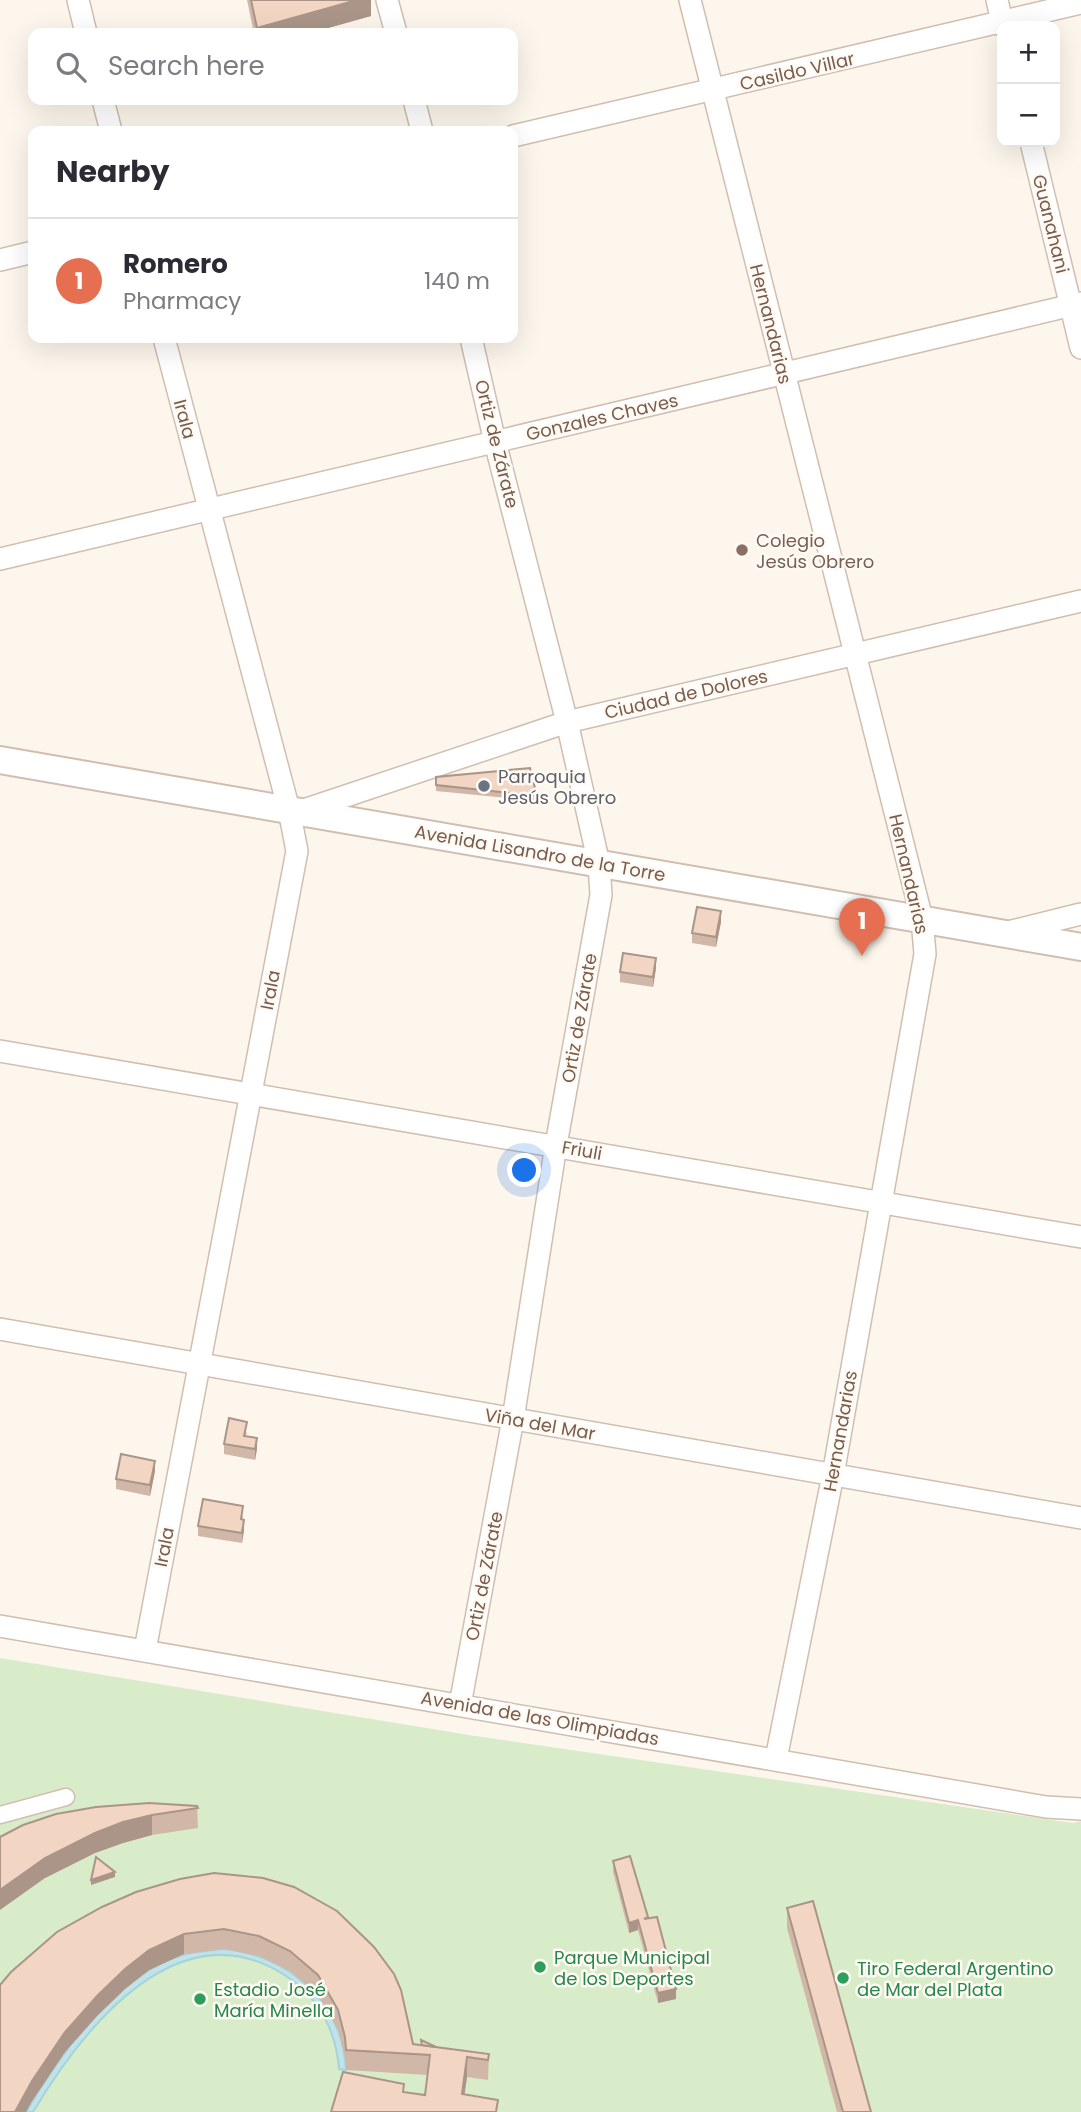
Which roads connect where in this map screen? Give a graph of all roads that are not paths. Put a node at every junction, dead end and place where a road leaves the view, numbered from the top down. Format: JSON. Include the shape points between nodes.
{"nodes":[{"id":1,"x":78,"y":0,"type":"edge"},
{"id":2,"x":387,"y":0,"type":"edge"},
{"id":3,"x":690,"y":0,"type":"edge"},
{"id":4,"x":997,"y":0,"type":"edge"},
{"id":5,"x":1081,"y":3,"type":"edge"},
{"id":6,"x":1001,"y":21,"type":"edge"},
{"id":7,"x":1013,"y":21,"type":"edge"},
{"id":8,"x":997,"y":25,"type":"edge"},
{"id":9,"x":85,"y":28,"type":"edge"},
{"id":10,"x":395,"y":28,"type":"edge"},
{"id":11,"x":713,"y":90,"type":"junction"},
{"id":12,"x":104,"y":105,"type":"edge"},
{"id":13,"x":415,"y":105,"type":"edge"},
{"id":14,"x":110,"y":126,"type":"edge"},
{"id":15,"x":421,"y":126,"type":"edge"},
{"id":16,"x":518,"y":135,"type":"edge"},
{"id":17,"x":1032,"y":147,"type":"edge"},
{"id":18,"x":28,"y":253,"type":"edge"},
{"id":19,"x":0,"y":260,"type":"edge"},
{"id":20,"x":1076,"y":305,"type":"edge"},
{"id":21,"x":165,"y":343,"type":"edge"},
{"id":22,"x":472,"y":343,"type":"edge"},
{"id":23,"x":1081,"y":348,"type":"edge"},
{"id":24,"x":784,"y":374,"type":"junction"},
{"id":25,"x":495,"y":442,"type":"junction"},
{"id":26,"x":208,"y":510,"type":"junction"},
{"id":27,"x":0,"y":559,"type":"edge"},
{"id":28,"x":1081,"y":601,"type":"edge"},
{"id":29,"x":855,"y":654,"type":"junction"},
{"id":30,"x":567,"y":722,"type":"junction"},
{"id":31,"x":0,"y":760,"type":"edge"},
{"id":32,"x":293,"y":811,"type":"junction"},
{"id":33,"x":599,"y":864,"type":"junction"},
{"id":34,"x":1081,"y":914,"type":"edge"},
{"id":35,"x":922,"y":919,"type":"junction"},
{"id":36,"x":1004,"y":934,"type":"junction"},
{"id":37,"x":1081,"y":947,"type":"edge"},
{"id":38,"x":0,"y":1051,"type":"edge"},
{"id":39,"x":250,"y":1095,"type":"junction"},
{"id":40,"x":556,"y":1145,"type":"junction"},
{"id":41,"x":880,"y":1200,"type":"junction"},
{"id":42,"x":1081,"y":1237,"type":"edge"},
{"id":43,"x":0,"y":1329,"type":"edge"},
{"id":44,"x":198,"y":1364,"type":"junction"},
{"id":45,"x":513,"y":1419,"type":"junction"},
{"id":46,"x":833,"y":1475,"type":"junction"},
{"id":47,"x":1081,"y":1518,"type":"edge"},
{"id":48,"x":0,"y":1626,"type":"edge"},
{"id":49,"x":145,"y":1650,"type":"junction"},
{"id":50,"x":460,"y":1704,"type":"junction"},
{"id":51,"x":776,"y":1759,"type":"junction"},
{"id":52,"x":66,"y":1797,"type":"dead end"},
{"id":53,"x":1081,"y":1809,"type":"edge"},
{"id":54,"x":0,"y":1815,"type":"edge"}],
"edges":[{"from":1,"to":9,"type":"street"},
{"from":2,"to":10,"type":"street"},
{"from":3,"to":11,"type":"street","name":"Hernandarias"},
{"from":4,"to":6,"type":"street"},
{"from":5,"to":7,"type":"street","name":"Casildo Villar"},
{"from":8,"to":11,"type":"street","name":"Casildo Villar"},
{"from":11,"to":16,"type":"street","name":"Casildo Villar"},
{"from":11,"to":24,"type":"street","name":"Hernandarias"},
{"from":12,"to":14,"type":"street"},
{"from":13,"to":15,"type":"street"},
{"from":17,"to":20,"type":"street","name":"Guanahani"},
{"from":18,"to":19,"type":"street"},
{"from":20,"to":23,"type":"street","name":"Guanahani"},
{"from":20,"to":24,"type":"street","name":"Gonzales Chaves"},
{"from":21,"to":26,"type":"street","name":"Irala"},
{"from":22,"to":25,"type":"street","name":"Ortiz de Zárate"},
{"from":24,"to":25,"type":"street","name":"Gonzales Chaves"},
{"from":24,"to":29,"type":"street","name":"Hernandarias"},
{"from":25,"to":26,"type":"street","name":"Gonzales Chaves"},
{"from":25,"to":30,"type":"street","name":"Ortiz de Zárate"},
{"from":26,"to":27,"type":"street","name":"Gonzales Chaves"},
{"from":26,"to":32,"type":"street","name":"Irala"},
{"from":28,"to":29,"type":"street","name":"Ciudad de Dolores"},
{"from":29,"to":30,"type":"street","name":"Ciudad de Dolores"},
{"from":29,"to":35,"type":"street","name":"Hernandarias"},
{"from":30,"to":32,"type":"street","name":"Ciudad de Dolores"},
{"from":30,"to":33,"type":"street","name":"Ortiz de Zárate"},
{"from":31,"to":32,"type":"street","name":"Avenida Lisandro de la Torre"},
{"from":32,"to":33,"type":"street","name":"Avenida Lisandro de la Torre"},
{"from":32,"to":39,"type":"street","name":"Irala","via":[[297,851]]},
{"from":33,"to":35,"type":"street","name":"Avenida Lisandro de la Torre"},
{"from":33,"to":40,"type":"street","name":"Ortiz de Zárate","via":[[601,895]]},
{"from":34,"to":36,"type":"street"},
{"from":35,"to":36,"type":"street","name":"Avenida Lisandro de la Torre"},
{"from":35,"to":41,"type":"street","name":"Hernandarias","via":[[925,954]]},
{"from":36,"to":37,"type":"street","name":"Avenida Lisandro de la Torre"},
{"from":38,"to":39,"type":"street","name":"Friuli"},
{"from":39,"to":40,"type":"street","name":"Friuli"},
{"from":39,"to":44,"type":"street","name":"Irala"},
{"from":40,"to":41,"type":"street","name":"Friuli"},
{"from":40,"to":45,"type":"street","name":"Ortiz de Zárate"},
{"from":41,"to":42,"type":"street","name":"Friuli"},
{"from":41,"to":46,"type":"street","name":"Hernandarias"},
{"from":43,"to":44,"type":"street","name":"Viña del Mar"},
{"from":44,"to":45,"type":"street","name":"Viña del Mar"},
{"from":44,"to":49,"type":"street","name":"Irala"},
{"from":45,"to":46,"type":"street","name":"Viña del Mar"},
{"from":45,"to":50,"type":"street","name":"Ortiz de Zárate"},
{"from":46,"to":47,"type":"street","name":"Viña del Mar"},
{"from":46,"to":51,"type":"street","name":"Hernandarias"},
{"from":48,"to":49,"type":"street","name":"Avenida de las Olimpiadas"},
{"from":49,"to":50,"type":"street","name":"Avenida de las Olimpiadas"},
{"from":50,"to":51,"type":"street","name":"Avenida de las Olimpiadas"},
{"from":51,"to":53,"type":"street","name":"Avenida de las Olimpiadas","via":[[1045,1807]]},
{"from":52,"to":54,"type":"street"}]}
